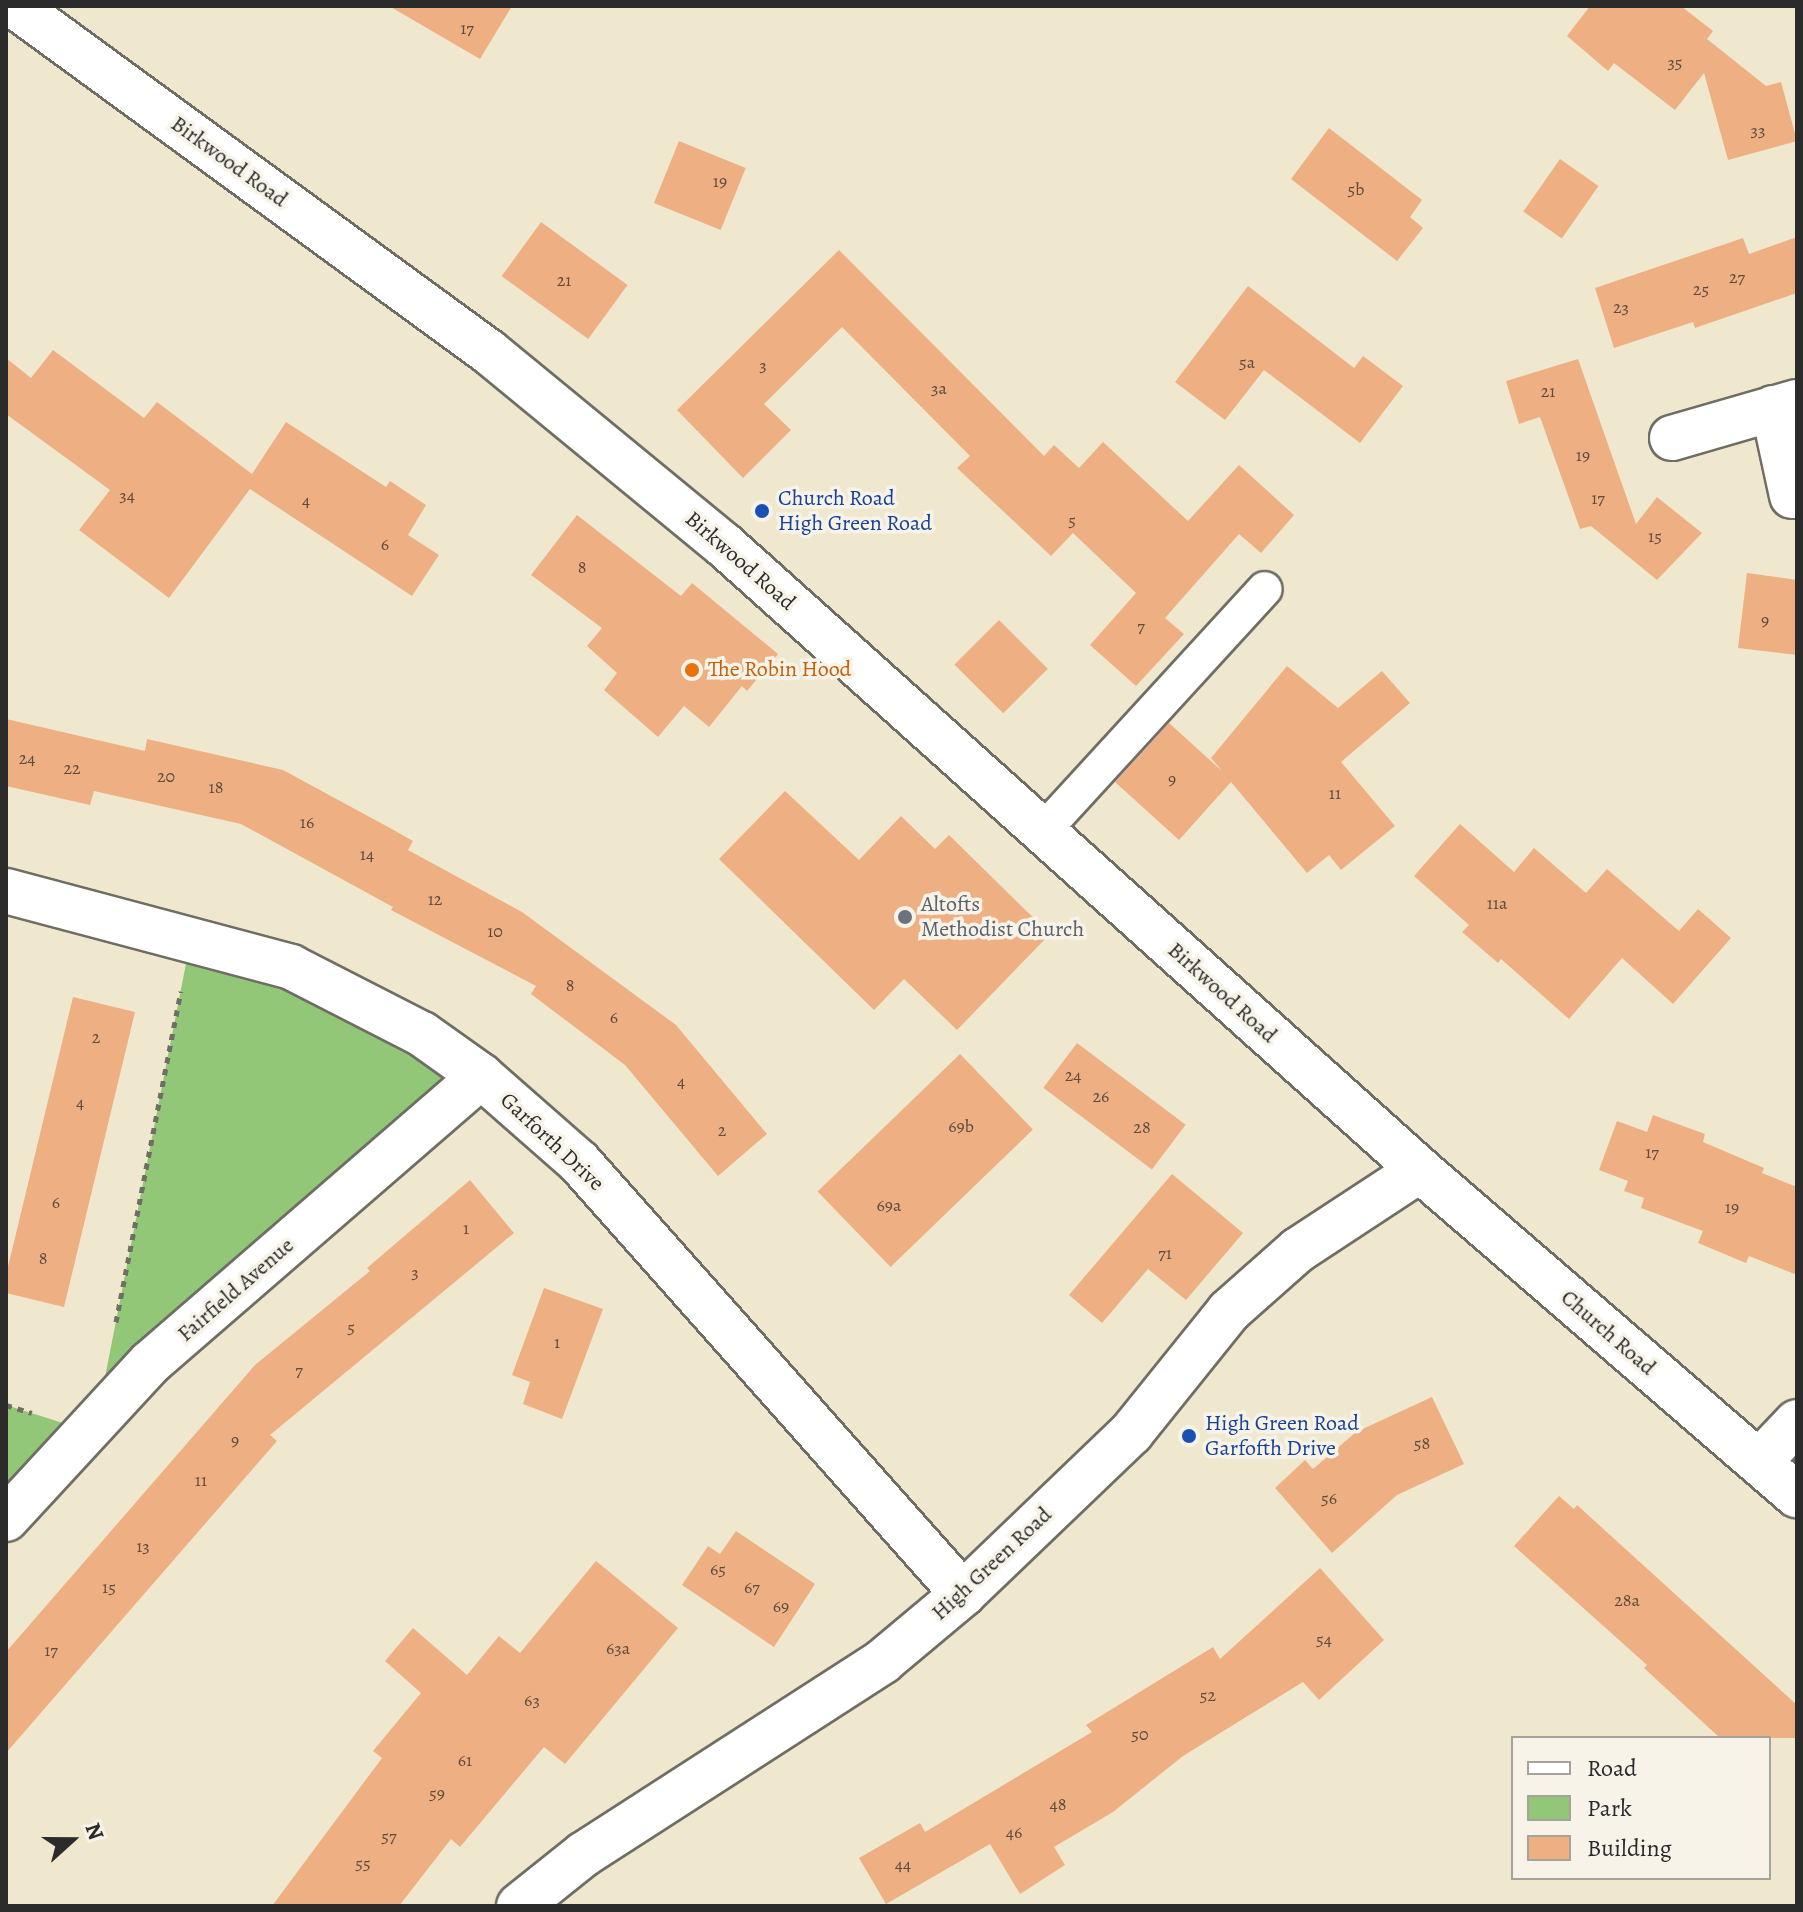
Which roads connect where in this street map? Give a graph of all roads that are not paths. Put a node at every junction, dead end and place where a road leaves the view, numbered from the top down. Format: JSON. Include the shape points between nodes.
{"nodes":[{"id":1,"x":15,"y":6,"type":"edge"},
{"id":2,"x":1785,"y":405,"type":"edge"},
{"id":3,"x":1672,"y":438,"type":"dead end"},
{"id":4,"x":1792,"y":496,"type":"dead end"},
{"id":5,"x":1265,"y":589,"type":"dead end"},
{"id":6,"x":1043,"y":831,"type":"junction"},
{"id":7,"x":6,"y":891,"type":"edge"},
{"id":8,"x":481,"y":1076,"type":"junction"},
{"id":9,"x":1420,"y":1170,"type":"junction"},
{"id":10,"x":1797,"y":1422,"type":"edge"},
{"id":11,"x":1759,"y":1462,"type":"junction"},
{"id":12,"x":1797,"y":1495,"type":"edge"},
{"id":13,"x":7,"y":1517,"type":"edge"},
{"id":14,"x":963,"y":1594,"type":"junction"},
{"id":15,"x":519,"y":1906,"type":"edge"}],
"edges":[{"from":1,"to":6,"type":"street","name":"Birkwood Road","via":[[489,352],[724,545]]},
{"from":2,"to":3,"type":"street"},
{"from":2,"to":4,"type":"street"},
{"from":5,"to":6,"type":"lane"},
{"from":6,"to":9,"type":"street","name":"Birkwood Road"},
{"from":7,"to":8,"type":"street","name":"Garforth Drive","via":[[291,967],[422,1034]]},
{"from":8,"to":13,"type":"street","name":"Fairfield Avenue","via":[[150,1363]]},
{"from":8,"to":14,"type":"street","name":"Garforth Drive","via":[[579,1162]]},
{"from":9,"to":11,"type":"street","name":"Church Road"},
{"from":9,"to":14,"type":"street","name":"High Green Road","via":[[1298,1250],[1229,1311],[1131,1433]]},
{"from":10,"to":11,"type":"street"},
{"from":11,"to":12,"type":"street","name":"Church Road"},
{"from":14,"to":15,"type":"street","name":"High Green Road","via":[[883,1661],[584,1854]]}]}
